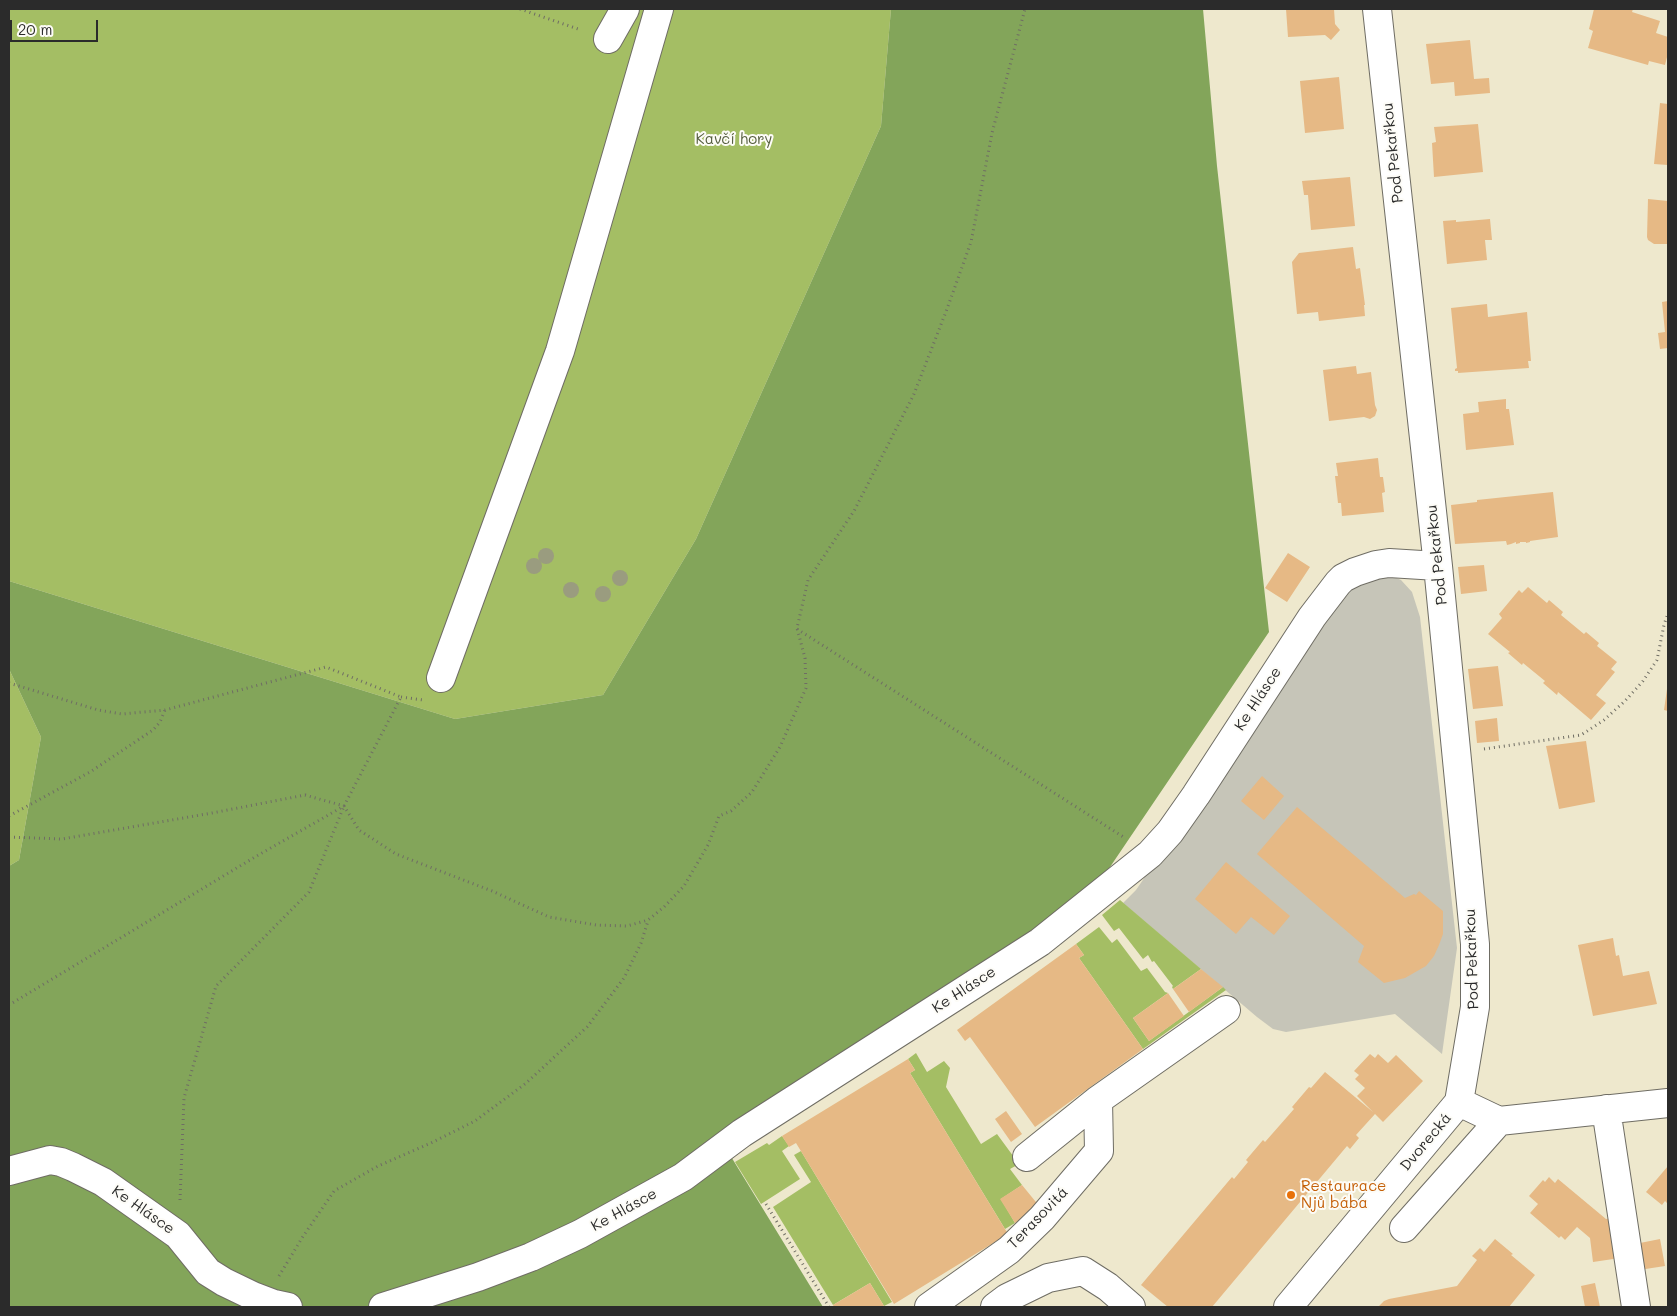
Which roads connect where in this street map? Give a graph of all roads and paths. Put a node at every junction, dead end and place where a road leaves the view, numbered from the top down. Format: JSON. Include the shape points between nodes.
{"nodes":[{"id":1,"x":625,"y":9,"type":"edge"},
{"id":2,"x":659,"y":9,"type":"edge"},
{"id":3,"x":1025,"y":9,"type":"edge"},
{"id":4,"x":1377,"y":9,"type":"edge"},
{"id":5,"x":608,"y":39,"type":"dead end"},
{"id":6,"x":1438,"y":566,"type":"junction"},
{"id":7,"x":1668,"y":613,"type":"edge"},
{"id":8,"x":797,"y":628,"type":"junction"},
{"id":9,"x":441,"y":678,"type":"dead end"},
{"id":10,"x":9,"y":683,"type":"edge"},
{"id":11,"x":165,"y":710,"type":"junction"},
{"id":12,"x":1480,"y":750,"type":"dead end"},
{"id":13,"x":344,"y":806,"type":"junction"},
{"id":14,"x":9,"y":816,"type":"edge"},
{"id":15,"x":9,"y":836,"type":"edge"},
{"id":16,"x":1150,"y":854,"type":"junction"},
{"id":17,"x":648,"y":920,"type":"junction"},
{"id":18,"x":9,"y":1006,"type":"edge"},
{"id":19,"x":1226,"y":1010,"type":"dead end"},
{"id":20,"x":1098,"y":1100,"type":"junction"},
{"id":21,"x":1459,"y":1102,"type":"junction"},
{"id":22,"x":1668,"y":1103,"type":"edge"},
{"id":23,"x":1606,"y":1109,"type":"junction"},
{"id":24,"x":1499,"y":1120,"type":"junction"},
{"id":25,"x":1027,"y":1156,"type":"dead end"},
{"id":26,"x":9,"y":1171,"type":"edge"},
{"id":27,"x":766,"y":1204,"type":"dead end"},
{"id":28,"x":1404,"y":1228,"type":"dead end"},
{"id":29,"x":178,"y":1235,"type":"junction"},
{"id":30,"x":276,"y":1304,"type":"edge"},
{"id":31,"x":383,"y":1307,"type":"edge"},
{"id":32,"x":829,"y":1307,"type":"edge"},
{"id":33,"x":928,"y":1307,"type":"edge"},
{"id":34,"x":995,"y":1307,"type":"edge"},
{"id":35,"x":1131,"y":1307,"type":"edge"},
{"id":36,"x":1288,"y":1307,"type":"edge"},
{"id":37,"x":1636,"y":1307,"type":"edge"}],
"edges":[{"from":1,"to":5,"type":"street"},
{"from":2,"to":9,"type":"street","via":[[560,351]]},
{"from":3,"to":8,"type":"path","via":[[992,133],[970,242],[947,309],[914,394],[854,511],[808,580]]},
{"from":4,"to":6,"type":"street","name":"Pod Pekařkou"},
{"from":6,"to":16,"type":"street","name":"Ke Hlásce","via":[[1376,565],[1355,572],[1338,584],[1312,616],[1170,832]]},
{"from":6,"to":21,"type":"street","name":"Pod Pekařkou","via":[[1475,944],[1475,1007]]},
{"from":7,"to":12,"type":"path","via":[[1657,660],[1643,681],[1604,720],[1582,735]]},
{"from":8,"to":16,"type":"path"},
{"from":8,"to":17,"type":"path","via":[[805,658],[806,688],[780,747],[752,792],[731,811],[719,816],[708,845],[684,886]]},
{"from":10,"to":11,"type":"path","via":[[110,712],[135,714]]},
{"from":11,"to":13,"type":"path","via":[[326,667],[401,697]]},
{"from":11,"to":14,"type":"path","via":[[153,730],[90,772]]},
{"from":13,"to":15,"type":"path","via":[[305,795],[62,839]]},
{"from":13,"to":17,"type":"path","via":[[359,830],[396,854],[549,917],[596,925],[627,926]]},
{"from":13,"to":18,"type":"path"},
{"from":13,"to":29,"type":"path","via":[[309,892],[216,986],[184,1098]]},
{"from":16,"to":31,"type":"street","name":"Ke Hlásce","via":[[1040,942],[742,1133],[683,1177],[531,1257]]},
{"from":17,"to":30,"type":"path","via":[[624,978],[587,1027],[525,1084],[475,1121],[378,1166],[334,1191],[302,1238]]},
{"from":19,"to":20,"type":"street"},
{"from":20,"to":25,"type":"street"},
{"from":20,"to":33,"type":"street","name":"Terasovitá","via":[[1099,1151],[1042,1218],[1009,1250]]},
{"from":21,"to":24,"type":"street","name":"Dvorecká"},
{"from":21,"to":36,"type":"street","name":"Dvorecká"},
{"from":22,"to":23,"type":"street"},
{"from":23,"to":24,"type":"street"},
{"from":23,"to":37,"type":"street"},
{"from":24,"to":28,"type":"street"},
{"from":26,"to":29,"type":"street","name":"Ke Hlásce","via":[[50,1160],[62,1162],[103,1182]]},
{"from":27,"to":32,"type":"path"},
{"from":29,"to":30,"type":"street","name":"Ke Hlásce","via":[[208,1272],[238,1290]]},
{"from":34,"to":35,"type":"street","via":[[1048,1278],[1084,1271]]}]}
